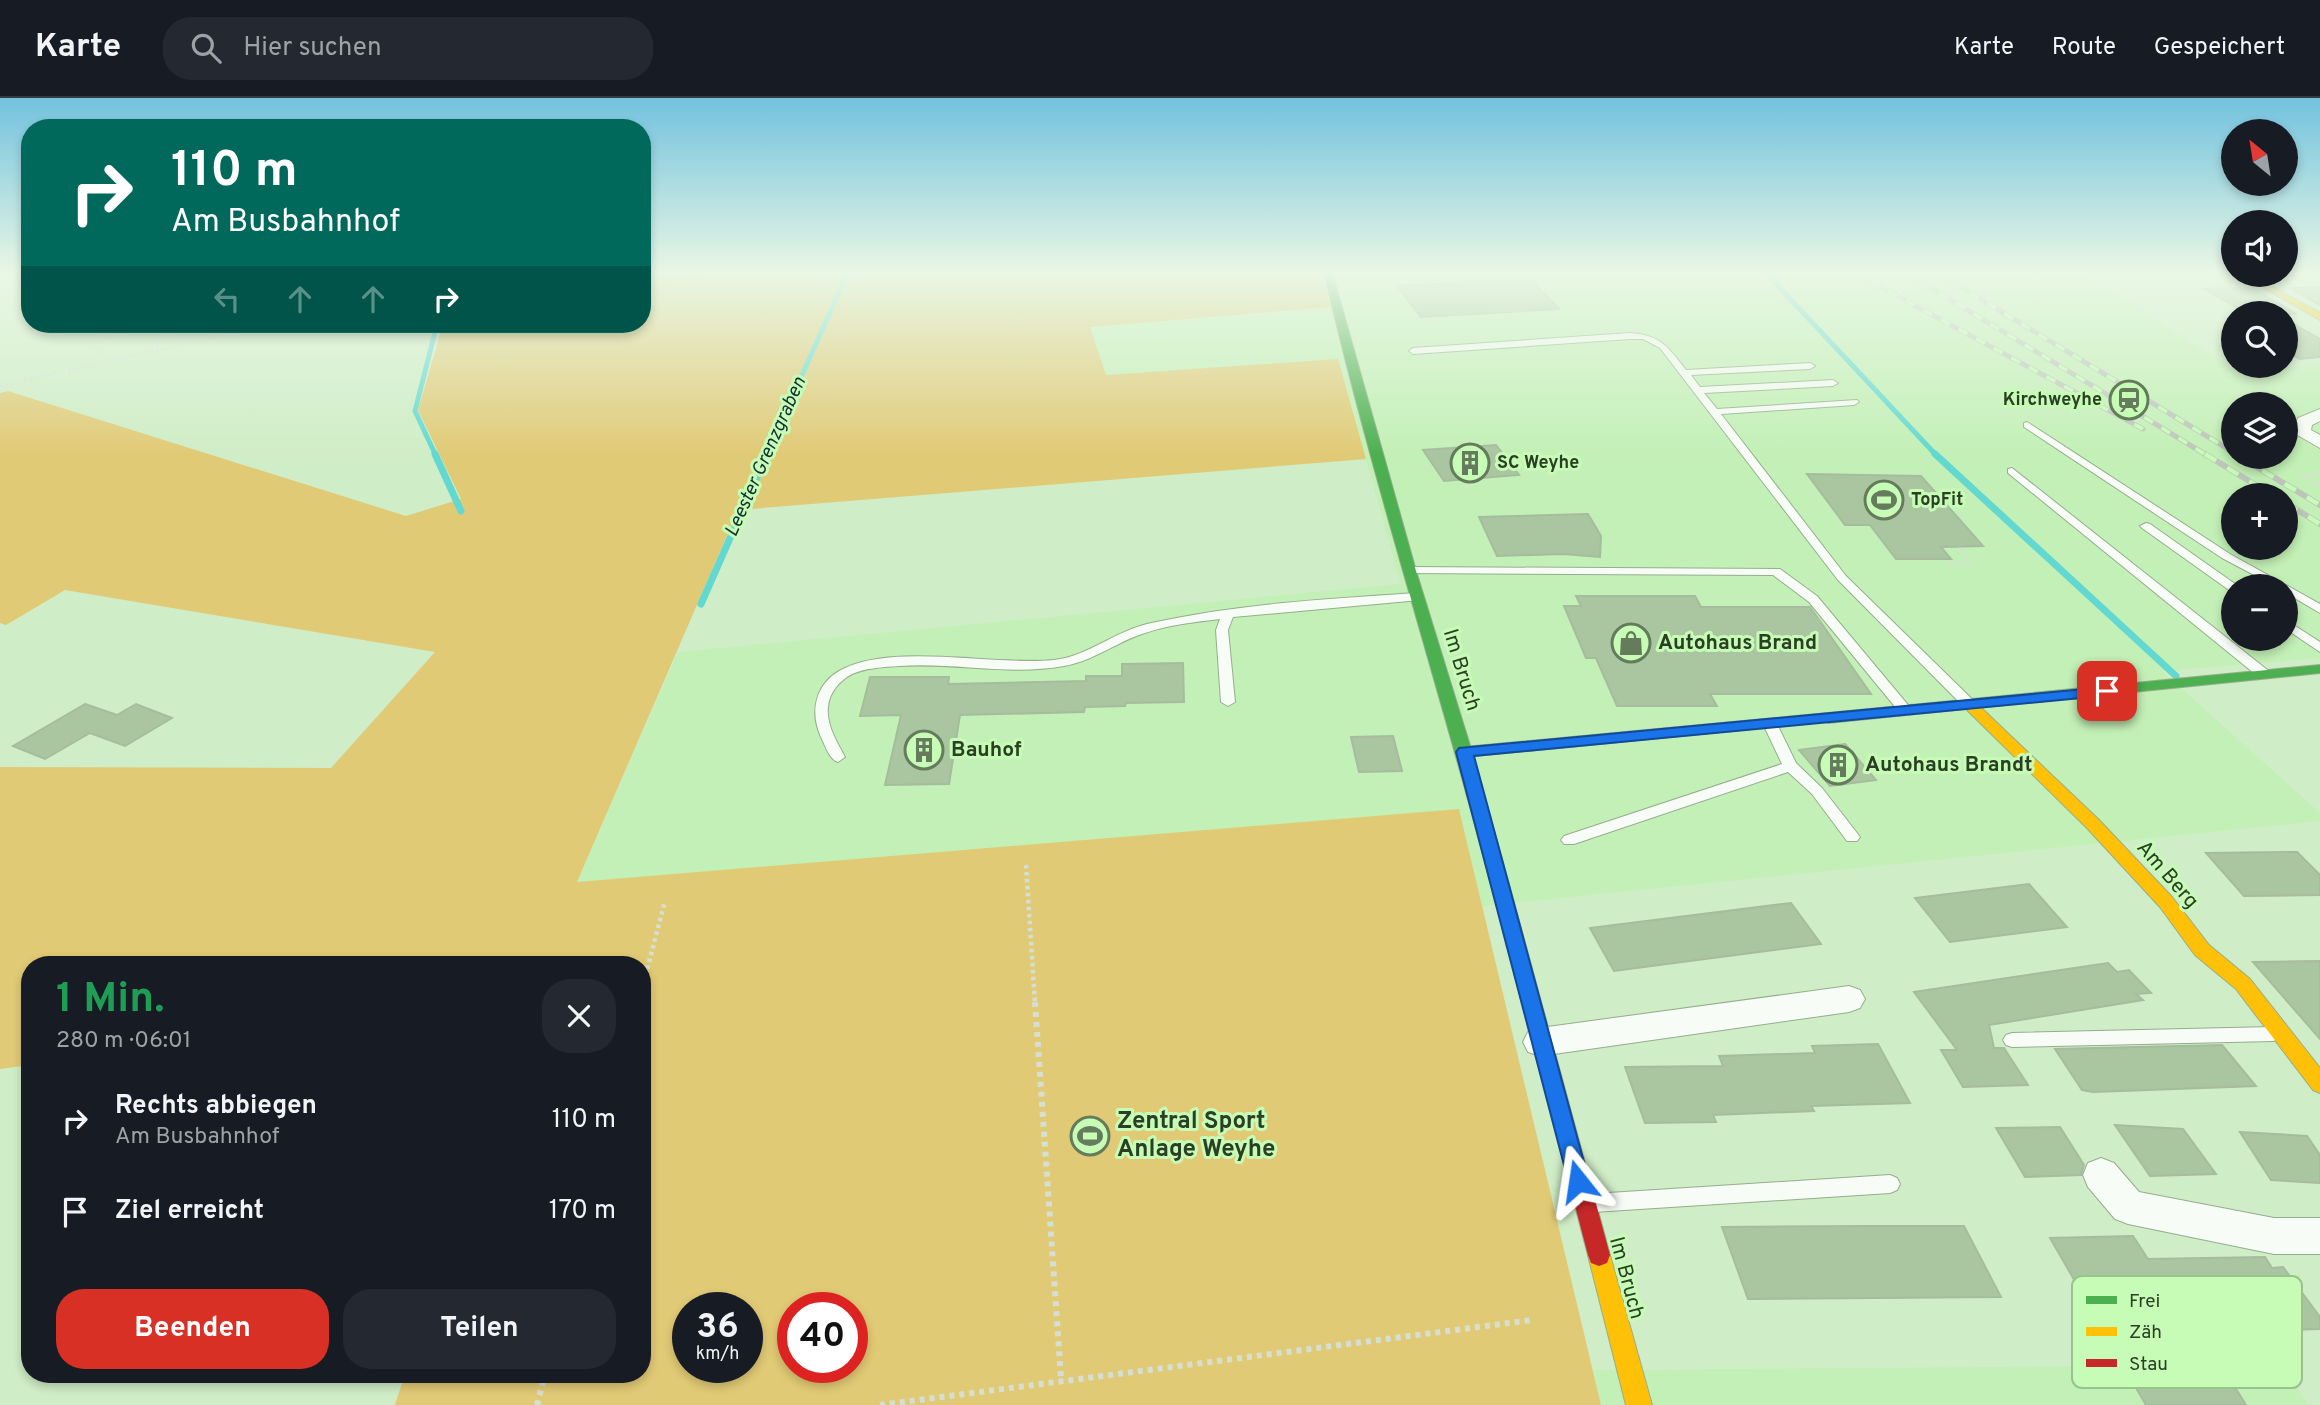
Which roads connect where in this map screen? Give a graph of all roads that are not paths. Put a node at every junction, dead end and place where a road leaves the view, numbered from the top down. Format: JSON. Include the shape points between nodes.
{"nodes":[{"id":1,"x":1345,"y":333,"type":"edge"},
{"id":2,"x":1413,"y":351,"type":"dead end"},
{"id":3,"x":1810,"y":366,"type":"dead end"},
{"id":4,"x":1686,"y":373,"type":"junction"},
{"id":5,"x":1833,"y":383,"type":"dead end"},
{"id":6,"x":1699,"y":390,"type":"junction"},
{"id":7,"x":1854,"y":402,"type":"dead end"},
{"id":8,"x":1714,"y":412,"type":"junction"},
{"id":9,"x":2320,"y":414,"type":"edge"},
{"id":10,"x":2027,"y":425,"type":"dead end"},
{"id":11,"x":2320,"y":442,"type":"edge"},
{"id":12,"x":2012,"y":471,"type":"dead end"},
{"id":13,"x":2146,"y":526,"type":"dead end"},
{"id":14,"x":1409,"y":571,"type":"junction"},
{"id":15,"x":2260,"y":574,"type":"edge"},
{"id":16,"x":2221,"y":579,"type":"edge"},
{"id":17,"x":2298,"y":596,"type":"edge"},
{"id":18,"x":1416,"y":597,"type":"junction"},
{"id":19,"x":2320,"y":609,"type":"edge"},
{"id":20,"x":1229,"y":613,"type":"junction"},
{"id":21,"x":2298,"y":632,"type":"edge"},
{"id":22,"x":2320,"y":648,"type":"edge"},
{"id":23,"x":2320,"y":669,"type":"edge"},
{"id":24,"x":2265,"y":675,"type":"junction"},
{"id":25,"x":1228,"y":702,"type":"dead end"},
{"id":26,"x":1969,"y":705,"type":"junction"},
{"id":27,"x":1906,"y":712,"type":"junction"},
{"id":28,"x":1770,"y":724,"type":"junction"},
{"id":29,"x":1464,"y":752,"type":"junction"},
{"id":30,"x":838,"y":757,"type":"dead end"},
{"id":31,"x":1790,"y":765,"type":"junction"},
{"id":32,"x":1852,"y":837,"type":"dead end"},
{"id":33,"x":1569,"y":840,"type":"dead end"},
{"id":34,"x":1849,"y":999,"type":"dead end"},
{"id":35,"x":2282,"y":1034,"type":"junction"},
{"id":36,"x":2012,"y":1040,"type":"dead end"},
{"id":37,"x":1540,"y":1042,"type":"junction"},
{"id":38,"x":2320,"y":1084,"type":"edge"},
{"id":39,"x":2101,"y":1175,"type":"dead end"},
{"id":40,"x":1890,"y":1184,"type":"dead end"},
{"id":41,"x":1584,"y":1204,"type":"junction"},
{"id":42,"x":2320,"y":1236,"type":"edge"},
{"id":43,"x":1639,"y":1405,"type":"edge"}],
"edges":[{"from":1,"to":14,"type":"street","name":"Im Bruch"},
{"from":2,"to":4,"type":"lane","via":[[1645,337],[1663,346]]},
{"from":3,"to":4,"type":"lane"},
{"from":4,"to":6,"type":"lane"},
{"from":5,"to":6,"type":"lane"},
{"from":6,"to":8,"type":"lane"},
{"from":7,"to":8,"type":"lane"},
{"from":8,"to":26,"type":"lane","via":[[1842,578]]},
{"from":9,"to":11,"type":"street","via":[[2304,422],[2301,432]]},
{"from":10,"to":15,"type":"lane"},
{"from":12,"to":24,"type":"lane"},
{"from":13,"to":16,"type":"lane"},
{"from":14,"to":18,"type":"street","name":"Im Bruch"},
{"from":14,"to":27,"type":"lane","via":[[1776,571],[1813,599]]},
{"from":17,"to":19,"type":"lane"},
{"from":18,"to":20,"type":"lane"},
{"from":18,"to":29,"type":"street","name":"Im Bruch"},
{"from":20,"to":25,"type":"lane","via":[[1222,630]]},
{"from":20,"to":30,"type":"lane","via":[[1144,628],[1076,660],[856,667],[835,680],[819,720]]},
{"from":21,"to":22,"type":"lane"},
{"from":23,"to":24,"type":"street"},
{"from":24,"to":26,"type":"street"},
{"from":26,"to":27,"type":"street"},
{"from":26,"to":35,"type":"street","name":"Am Berg","via":[[2093,824],[2166,902],[2202,950],[2244,984]]},
{"from":27,"to":28,"type":"street"},
{"from":28,"to":29,"type":"street"},
{"from":28,"to":31,"type":"lane"},
{"from":29,"to":37,"type":"street","name":"Im Bruch"},
{"from":31,"to":32,"type":"lane"},
{"from":31,"to":33,"type":"lane"},
{"from":34,"to":37,"type":"street"},
{"from":35,"to":36,"type":"lane"},
{"from":35,"to":38,"type":"street","name":"Am Berg"},
{"from":37,"to":41,"type":"street","name":"Im Bruch"},
{"from":39,"to":42,"type":"street","via":[[2127,1208],[2274,1236]]},
{"from":40,"to":41,"type":"lane"},
{"from":41,"to":43,"type":"street","name":"Im Bruch"}]}
